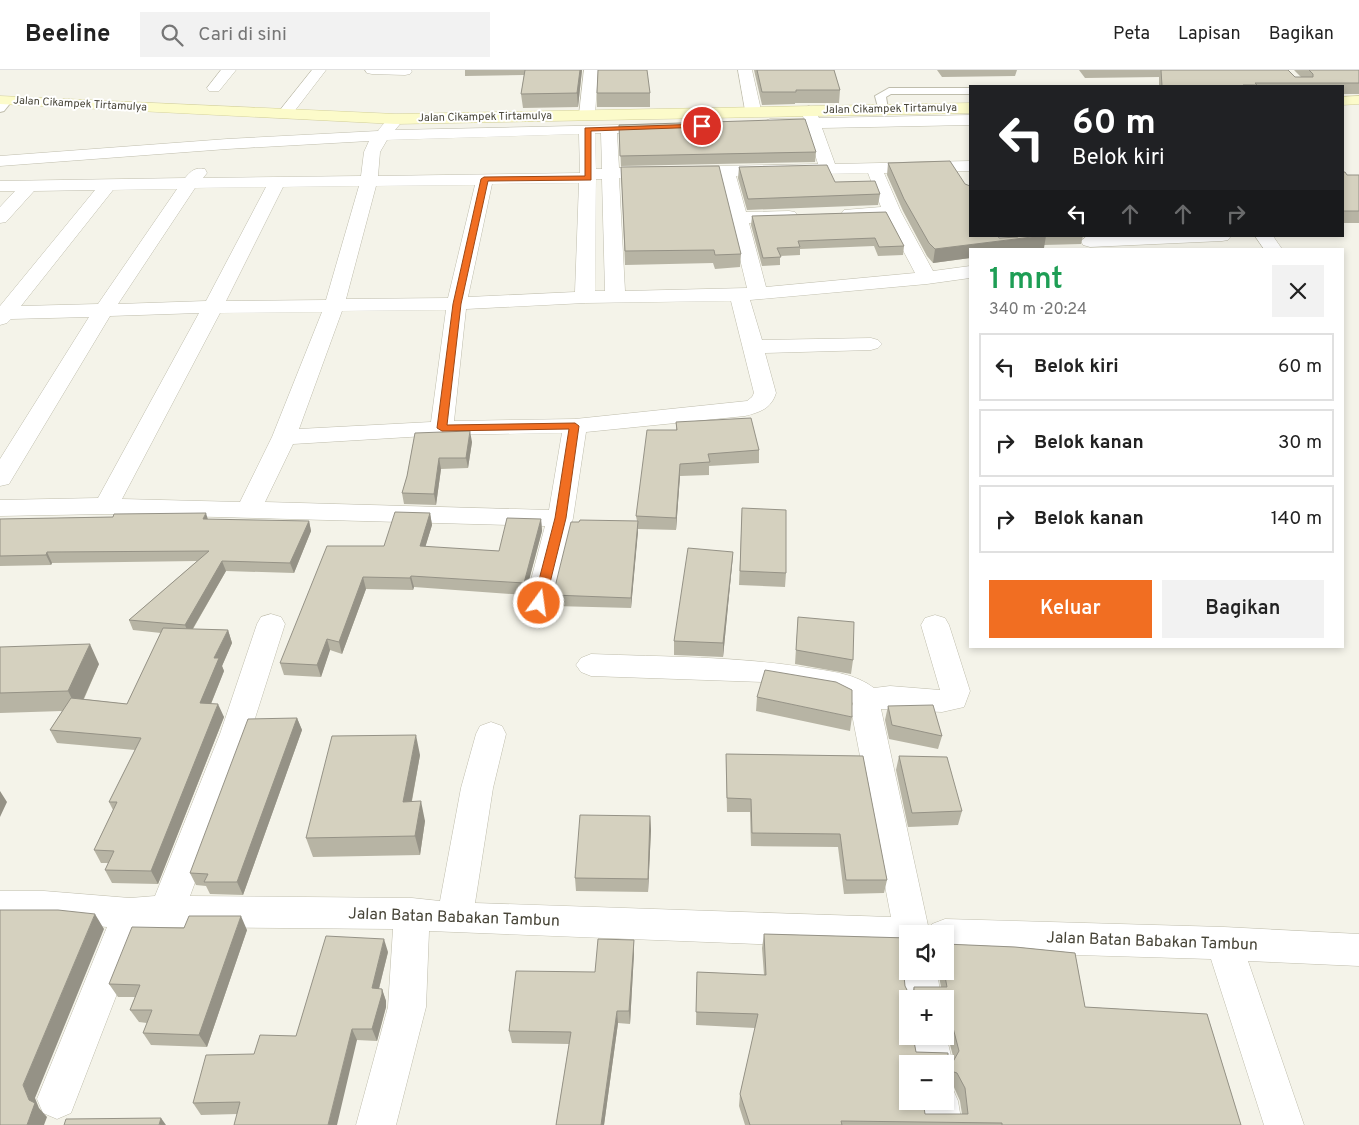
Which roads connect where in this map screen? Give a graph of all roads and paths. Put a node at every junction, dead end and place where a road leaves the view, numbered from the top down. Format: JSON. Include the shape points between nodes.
{"nodes":[{"id":1,"x":229,"y":70,"type":"edge"},
{"id":2,"x":319,"y":70,"type":"edge"},
{"id":3,"x":372,"y":70,"type":"edge"},
{"id":4,"x":591,"y":70,"type":"edge"},
{"id":5,"x":745,"y":70,"type":"edge"},
{"id":6,"x":405,"y":71,"type":"dead end"},
{"id":7,"x":214,"y":88,"type":"dead end"},
{"id":8,"x":969,"y":91,"type":"edge"},
{"id":9,"x":1359,"y":100,"type":"edge"},
{"id":10,"x":1344,"y":101,"type":"edge"},
{"id":11,"x":2,"y":103,"type":"edge"},
{"id":12,"x":969,"y":108,"type":"edge"},
{"id":13,"x":883,"y":109,"type":"junction"},
{"id":14,"x":753,"y":110,"type":"junction"},
{"id":15,"x":285,"y":114,"type":"junction"},
{"id":16,"x":811,"y":116,"type":"junction"},
{"id":17,"x":396,"y":119,"type":"junction"},
{"id":18,"x":969,"y":120,"type":"edge"},
{"id":19,"x":596,"y":123,"type":"junction"},
{"id":20,"x":382,"y":136,"type":"junction"},
{"id":21,"x":227,"y":144,"type":"junction"},
{"id":22,"x":0,"y":161,"type":"edge"},
{"id":23,"x":828,"y":168,"type":"junction"},
{"id":24,"x":874,"y":168,"type":"junction"},
{"id":25,"x":963,"y":171,"type":"edge"},
{"id":26,"x":727,"y":172,"type":"junction"},
{"id":27,"x":610,"y":174,"type":"junction"},
{"id":28,"x":588,"y":176,"type":"junction"},
{"id":29,"x":484,"y":179,"type":"junction"},
{"id":30,"x":369,"y":181,"type":"junction"},
{"id":31,"x":277,"y":182,"type":"junction"},
{"id":32,"x":189,"y":184,"type":"junction"},
{"id":33,"x":108,"y":185,"type":"junction"},
{"id":34,"x":0,"y":186,"type":"edge"},
{"id":35,"x":29,"y":186,"type":"junction"},
{"id":36,"x":892,"y":212,"type":"junction"},
{"id":37,"x":834,"y":214,"type":"edge"},
{"id":38,"x":806,"y":215,"type":"edge"},
{"id":39,"x":0,"y":218,"type":"edge"},
{"id":40,"x":738,"y":218,"type":"junction"},
{"id":41,"x":1200,"y":237,"type":"edge"},
{"id":42,"x":1265,"y":237,"type":"edge"},
{"id":43,"x":1092,"y":242,"type":"edge"},
{"id":44,"x":1271,"y":248,"type":"edge"},
{"id":45,"x":969,"y":272,"type":"edge"},
{"id":46,"x":927,"y":278,"type":"junction"},
{"id":47,"x":748,"y":294,"type":"junction"},
{"id":48,"x":615,"y":296,"type":"junction"},
{"id":49,"x":585,"y":297,"type":"junction"},
{"id":50,"x":457,"y":304,"type":"junction"},
{"id":51,"x":334,"y":306,"type":"junction"},
{"id":52,"x":214,"y":307,"type":"junction"},
{"id":53,"x":103,"y":311,"type":"junction"},
{"id":54,"x":2,"y":315,"type":"edge"},
{"id":55,"x":871,"y":344,"type":"dead end"},
{"id":56,"x":752,"y":347,"type":"junction"},
{"id":57,"x":575,"y":426,"type":"junction"},
{"id":58,"x":442,"y":428,"type":"junction"},
{"id":59,"x":284,"y":437,"type":"junction"},
{"id":60,"x":0,"y":479,"type":"edge"},
{"id":61,"x":106,"y":506,"type":"junction"},
{"id":62,"x":0,"y":508,"type":"edge"},
{"id":63,"x":248,"y":511,"type":"junction"},
{"id":64,"x":560,"y":518,"type":"junction"},
{"id":65,"x":539,"y":603,"type":"dead end"},
{"id":66,"x":272,"y":624,"type":"dead end"},
{"id":67,"x":935,"y":625,"type":"dead end"},
{"id":68,"x":590,"y":665,"type":"dead end"},
{"id":69,"x":869,"y":700,"type":"junction"},
{"id":70,"x":490,"y":734,"type":"dead end"},
{"id":71,"x":0,"y":907,"type":"edge"},
{"id":72,"x":167,"y":911,"type":"junction"},
{"id":73,"x":130,"y":914,"type":"junction"},
{"id":74,"x":412,"y":914,"type":"junction"},
{"id":75,"x":455,"y":918,"type":"junction"},
{"id":76,"x":910,"y":925,"type":"edge"},
{"id":77,"x":899,"y":934,"type":"edge"},
{"id":78,"x":954,"y":935,"type":"edge"},
{"id":79,"x":1224,"y":943,"type":"junction"},
{"id":80,"x":1359,"y":950,"type":"edge"},
{"id":81,"x":57,"y":1099,"type":"dead end"},
{"id":82,"x":940,"y":1110,"type":"edge"},
{"id":83,"x":376,"y":1125,"type":"edge"},
{"id":84,"x":942,"y":1125,"type":"edge"},
{"id":85,"x":1284,"y":1125,"type":"edge"}],
"edges":[{"from":1,"to":7,"type":"street"},
{"from":2,"to":15,"type":"street"},
{"from":3,"to":6,"type":"street"},
{"from":4,"to":19,"type":"street"},
{"from":5,"to":14,"type":"street"},
{"from":8,"to":13,"type":"lane","via":[[889,91],[880,96]]},
{"from":9,"to":10,"type":"street"},
{"from":11,"to":15,"type":"street","name":"Jalan Cikampek Tirtamulya"},
{"from":12,"to":13,"type":"street","name":"Jalan Cikampek Tirtamulya"},
{"from":13,"to":16,"type":"street","name":"Jalan Cikampek Tirtamulya"},
{"from":14,"to":16,"type":"street","name":"Jalan Cikampek Tirtamulya"},
{"from":14,"to":19,"type":"street","name":"Jalan Cikampek Tirtamulya"},
{"from":15,"to":17,"type":"street","name":"Jalan Cikampek Tirtamulya"},
{"from":16,"to":18,"type":"street"},
{"from":16,"to":19,"type":"street"},
{"from":16,"to":23,"type":"street"},
{"from":17,"to":19,"type":"street","name":"Jalan Cikampek Tirtamulya"},
{"from":17,"to":20,"type":"street"},
{"from":19,"to":20,"type":"street"},
{"from":19,"to":27,"type":"street"},
{"from":19,"to":28,"type":"street"},
{"from":20,"to":21,"type":"street"},
{"from":20,"to":30,"type":"street","via":[[372,152]]},
{"from":21,"to":22,"type":"street"},
{"from":21,"to":32,"type":"street"},
{"from":23,"to":24,"type":"street"},
{"from":23,"to":26,"type":"street"},
{"from":24,"to":25,"type":"street"},
{"from":24,"to":36,"type":"street"},
{"from":26,"to":27,"type":"street"},
{"from":26,"to":40,"type":"street"},
{"from":27,"to":28,"type":"street"},
{"from":27,"to":48,"type":"street"},
{"from":28,"to":29,"type":"street"},
{"from":28,"to":49,"type":"street"},
{"from":29,"to":30,"type":"street"},
{"from":29,"to":50,"type":"street"},
{"from":30,"to":31,"type":"street"},
{"from":30,"to":51,"type":"street"},
{"from":31,"to":32,"type":"street"},
{"from":31,"to":52,"type":"street"},
{"from":32,"to":33,"type":"street"},
{"from":32,"to":53,"type":"street"},
{"from":33,"to":35,"type":"street"},
{"from":33,"to":54,"type":"street"},
{"from":34,"to":35,"type":"street"},
{"from":35,"to":39,"type":"street"},
{"from":36,"to":37,"type":"street"},
{"from":36,"to":46,"type":"street"},
{"from":38,"to":40,"type":"street"},
{"from":40,"to":47,"type":"street"},
{"from":41,"to":43,"type":"street"},
{"from":42,"to":44,"type":"street"},
{"from":45,"to":46,"type":"street"},
{"from":46,"to":47,"type":"street"},
{"from":47,"to":48,"type":"street"},
{"from":47,"to":56,"type":"street"},
{"from":48,"to":49,"type":"street"},
{"from":49,"to":50,"type":"street"},
{"from":50,"to":51,"type":"street"},
{"from":50,"to":58,"type":"street"},
{"from":51,"to":52,"type":"street"},
{"from":51,"to":59,"type":"street"},
{"from":52,"to":53,"type":"street"},
{"from":52,"to":61,"type":"street"},
{"from":53,"to":54,"type":"street"},
{"from":53,"to":60,"type":"street"},
{"from":55,"to":56,"type":"street"},
{"from":56,"to":57,"type":"street","via":[[765,393],[757,406]]},
{"from":57,"to":58,"type":"street"},
{"from":57,"to":64,"type":"street"},
{"from":58,"to":59,"type":"street"},
{"from":59,"to":63,"type":"street"},
{"from":61,"to":62,"type":"street"},
{"from":61,"to":63,"type":"street"},
{"from":63,"to":64,"type":"street"},
{"from":64,"to":65,"type":"street"},
{"from":66,"to":72,"type":"street","via":[[235,734]]},
{"from":67,"to":69,"type":"street","via":[[955,691],[953,699],[941,702],[880,697]]},
{"from":68,"to":69,"type":"street","via":[[763,671],[837,683],[855,689]]},
{"from":69,"to":76,"type":"street","via":[[866,709]]},
{"from":70,"to":75,"type":"street","via":[[477,788]]},
{"from":71,"to":73,"type":"street","name":"Jalan Batan Babakan Tambun","via":[[44,906]]},
{"from":72,"to":73,"type":"street","name":"Jalan Batan Babakan Tambun"},
{"from":72,"to":74,"type":"street","name":"Jalan Batan Babakan Tambun"},
{"from":73,"to":81,"type":"street"},
{"from":74,"to":75,"type":"street","name":"Jalan Batan Babakan Tambun"},
{"from":74,"to":83,"type":"street","via":[[407,1008]]},
{"from":75,"to":77,"type":"street","name":"Jalan Batan Babakan Tambun"},
{"from":78,"to":79,"type":"street","name":"Jalan Batan Babakan Tambun"},
{"from":79,"to":80,"type":"street","name":"Jalan Batan Babakan Tambun"},
{"from":79,"to":85,"type":"street"},
{"from":82,"to":84,"type":"street"}]}
